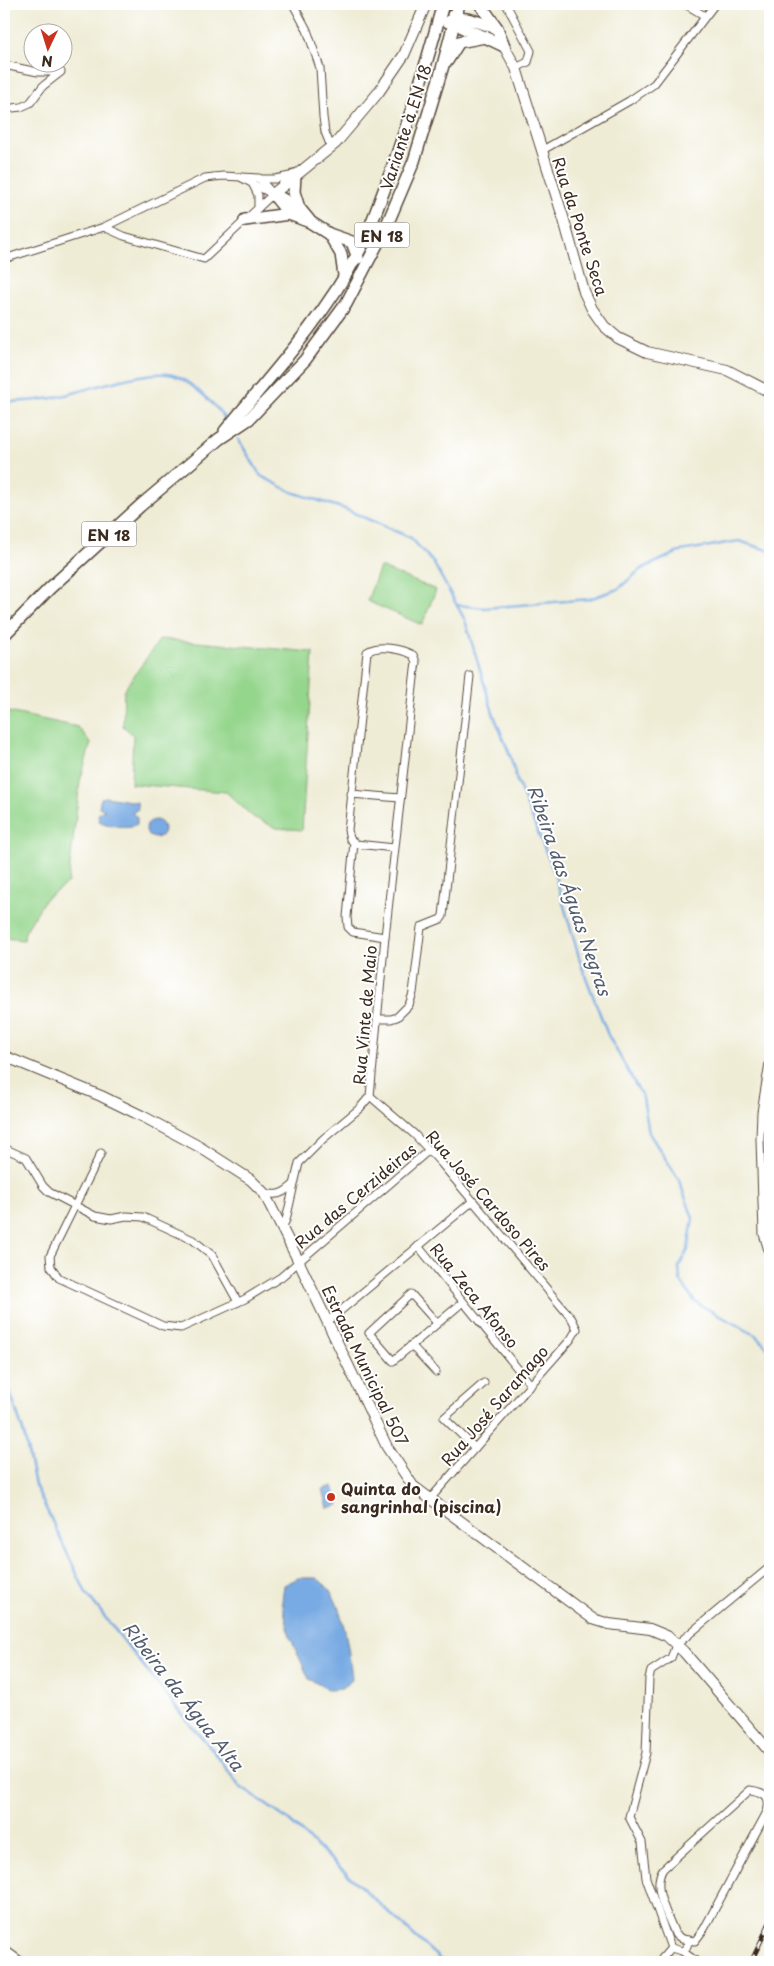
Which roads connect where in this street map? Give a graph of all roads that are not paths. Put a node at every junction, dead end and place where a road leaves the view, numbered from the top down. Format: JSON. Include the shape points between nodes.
{"nodes":[{"id":1,"x":293,"y":4,"type":"edge"},
{"id":2,"x":426,"y":4,"type":"edge"},
{"id":3,"x":443,"y":4,"type":"edge"},
{"id":4,"x":450,"y":4,"type":"edge"},
{"id":5,"x":459,"y":4,"type":"edge"},
{"id":6,"x":480,"y":4,"type":"edge"},
{"id":7,"x":506,"y":4,"type":"edge"},
{"id":8,"x":684,"y":4,"type":"edge"},
{"id":9,"x":715,"y":4,"type":"edge"},
{"id":10,"x":705,"y":16,"type":"junction"},
{"id":11,"x":454,"y":18,"type":"junction"},
{"id":12,"x":497,"y":28,"type":"junction"},
{"id":13,"x":434,"y":35,"type":"junction"},
{"id":14,"x":485,"y":36,"type":"junction"},
{"id":15,"x":504,"y":46,"type":"junction"},
{"id":16,"x":4,"y":65,"type":"edge"},
{"id":17,"x":516,"y":68,"type":"junction"},
{"id":18,"x":442,"y":69,"type":"junction"},
{"id":19,"x":4,"y":109,"type":"edge"},
{"id":20,"x":331,"y":147,"type":"junction"},
{"id":21,"x":541,"y":151,"type":"junction"},
{"id":22,"x":296,"y":174,"type":"junction"},
{"id":23,"x":240,"y":176,"type":"junction"},
{"id":24,"x":259,"y":179,"type":"junction"},
{"id":25,"x":253,"y":185,"type":"junction"},
{"id":26,"x":273,"y":194,"type":"junction"},
{"id":27,"x":258,"y":208,"type":"junction"},
{"id":28,"x":294,"y":211,"type":"junction"},
{"id":29,"x":246,"y":220,"type":"junction"},
{"id":30,"x":104,"y":228,"type":"junction"},
{"id":31,"x":369,"y":228,"type":"junction"},
{"id":32,"x":329,"y":234,"type":"junction"},
{"id":33,"x":345,"y":238,"type":"junction"},
{"id":34,"x":373,"y":252,"type":"junction"},
{"id":35,"x":341,"y":254,"type":"junction"},
{"id":36,"x":357,"y":255,"type":"junction"},
{"id":37,"x":4,"y":259,"type":"edge"},
{"id":38,"x":344,"y":275,"type":"junction"},
{"id":39,"x":360,"y":277,"type":"junction"},
{"id":40,"x":770,"y":392,"type":"edge"},
{"id":41,"x":219,"y":439,"type":"junction"},
{"id":42,"x":4,"y":635,"type":"edge"},
{"id":43,"x":470,"y":676,"type":"dead end"},
{"id":44,"x":351,"y":794,"type":"junction"},
{"id":45,"x":400,"y":798,"type":"junction"},
{"id":46,"x":354,"y":842,"type":"junction"},
{"id":47,"x":395,"y":848,"type":"junction"},
{"id":48,"x":385,"y":937,"type":"junction"},
{"id":49,"x":377,"y":1019,"type":"junction"},
{"id":50,"x":4,"y":1056,"type":"edge"},
{"id":51,"x":770,"y":1057,"type":"edge"},
{"id":52,"x":370,"y":1096,"type":"junction"},
{"id":53,"x":4,"y":1148,"type":"edge"},
{"id":54,"x":429,"y":1150,"type":"junction"},
{"id":55,"x":102,"y":1153,"type":"dead end"},
{"id":56,"x":293,"y":1185,"type":"junction"},
{"id":57,"x":264,"y":1193,"type":"junction"},
{"id":58,"x":473,"y":1201,"type":"junction"},
{"id":59,"x":75,"y":1206,"type":"junction"},
{"id":60,"x":282,"y":1228,"type":"junction"},
{"id":61,"x":418,"y":1246,"type":"junction"},
{"id":62,"x":770,"y":1257,"type":"edge"},
{"id":63,"x":298,"y":1261,"type":"junction"},
{"id":64,"x":238,"y":1302,"type":"junction"},
{"id":65,"x":463,"y":1302,"type":"junction"},
{"id":66,"x":327,"y":1322,"type":"junction"},
{"id":67,"x":437,"y":1323,"type":"junction"},
{"id":68,"x":577,"y":1329,"type":"joint"},
{"id":69,"x":411,"y":1345,"type":"junction"},
{"id":70,"x":436,"y":1372,"type":"dead end"},
{"id":71,"x":484,"y":1383,"type":"dead end"},
{"id":72,"x":531,"y":1385,"type":"junction"},
{"id":73,"x":475,"y":1448,"type":"junction"},
{"id":74,"x":430,"y":1499,"type":"junction"},
{"id":75,"x":770,"y":1567,"type":"edge"},
{"id":76,"x":676,"y":1644,"type":"junction"},
{"id":77,"x":770,"y":1752,"type":"edge"},
{"id":78,"x":769,"y":1796,"type":"edge"},
{"id":79,"x":689,"y":1941,"type":"junction"},
{"id":80,"x":672,"y":1948,"type":"junction"},
{"id":81,"x":4,"y":1949,"type":"edge"},
{"id":82,"x":682,"y":1951,"type":"junction"},
{"id":83,"x":22,"y":1962,"type":"edge"},
{"id":84,"x":659,"y":1962,"type":"edge"},
{"id":85,"x":697,"y":1962,"type":"edge"}],
"edges":[{"from":1,"to":20,"type":"street","via":[[307,30],[320,68],[325,132]]},
{"from":2,"to":20,"type":"street","via":[[404,55],[378,93]]},
{"from":3,"to":13,"type":"main road","name":"Variante à EN 18","number":"EN 18"},
{"from":4,"to":11,"type":"main road"},
{"from":5,"to":11,"type":"main road","name":"Variante à EN 18","number":"EN 18"},
{"from":6,"to":12,"type":"main road"},
{"from":7,"to":17,"type":"street","via":[[531,51],[528,62]]},
{"from":8,"to":10,"type":"street"},
{"from":9,"to":10,"type":"street"},
{"from":10,"to":21,"type":"street","via":[[654,84]]},
{"from":11,"to":12,"type":"main road"},
{"from":11,"to":13,"type":"main road"},
{"from":11,"to":14,"type":"main road","via":[[463,28]]},
{"from":11,"to":18,"type":"main road","name":"Variante à EN 18","number":"EN 18"},
{"from":12,"to":15,"type":"main road"},
{"from":13,"to":31,"type":"main road","name":"Variante à EN 18","number":"EN 18","via":[[398,153]]},
{"from":14,"to":15,"type":"main road"},
{"from":14,"to":18,"type":"main road","via":[[459,42]]},
{"from":15,"to":17,"type":"street","name":"Rua da Ponte Seca"},
{"from":16,"to":19,"type":"street","via":[[38,72],[61,72],[43,86],[30,103]]},
{"from":17,"to":21,"type":"street","name":"Rua da Ponte Seca"},
{"from":18,"to":34,"type":"main road","name":"Variante à EN 18","number":"EN 18","via":[[414,161]]},
{"from":20,"to":22,"type":"street"},
{"from":21,"to":40,"type":"street","name":"Rua da Ponte Seca","via":[[584,292],[604,326],[618,338],[647,352],[727,370]]},
{"from":22,"to":24,"type":"street"},
{"from":22,"to":26,"type":"street"},
{"from":22,"to":28,"type":"main road"},
{"from":23,"to":24,"type":"street"},
{"from":23,"to":25,"type":"street"},
{"from":23,"to":30,"type":"street","via":[[205,178]]},
{"from":24,"to":26,"type":"street"},
{"from":25,"to":26,"type":"street"},
{"from":25,"to":27,"type":"street","via":[[258,195]]},
{"from":26,"to":27,"type":"street"},
{"from":26,"to":28,"type":"main road"},
{"from":27,"to":29,"type":"street"},
{"from":28,"to":29,"type":"main road"},
{"from":28,"to":32,"type":"main road"},
{"from":29,"to":30,"type":"street","via":[[204,260]]},
{"from":30,"to":37,"type":"street"},
{"from":31,"to":33,"type":"main road"},
{"from":31,"to":36,"type":"main road","name":"Variante à EN 18","number":"EN 18"},
{"from":32,"to":33,"type":"main road"},
{"from":32,"to":35,"type":"main road"},
{"from":33,"to":36,"type":"main road","via":[[352,242]]},
{"from":34,"to":36,"type":"main road"},
{"from":34,"to":39,"type":"main road","name":"Variante à EN 18","number":"EN 18"},
{"from":35,"to":36,"type":"main road"},
{"from":35,"to":38,"type":"main road"},
{"from":36,"to":38,"type":"main road","name":"Variante à EN 18","number":"EN 18"},
{"from":36,"to":39,"type":"main road"},
{"from":38,"to":41,"type":"main road","name":"Variante à EN 18","number":"EN 18","via":[[337,290],[297,344]]},
{"from":39,"to":41,"type":"main road","name":"Variante à EN 18","number":"EN 18","via":[[346,304],[305,360],[249,420]]},
{"from":41,"to":42,"type":"main road","name":"Variante à EN 18","number":"EN 18","via":[[50,588]]},
{"from":43,"to":49,"type":"street","via":[[443,916],[421,926],[409,1005],[391,1020]]},
{"from":44,"to":45,"type":"street"},
{"from":44,"to":45,"type":"street","name":"Rua Vinte de Maio","via":[[367,652],[373,648],[403,650],[413,655],[416,662]]},
{"from":44,"to":46,"type":"street","via":[[348,830]]},
{"from":45,"to":47,"type":"street","name":"Rua Vinte de Maio"},
{"from":46,"to":47,"type":"street"},
{"from":46,"to":48,"type":"street","via":[[348,927],[353,932]]},
{"from":47,"to":48,"type":"street","name":"Rua Vinte de Maio"},
{"from":48,"to":49,"type":"street","name":"Rua Vinte de Maio"},
{"from":49,"to":52,"type":"street","name":"Rua Vinte de Maio"},
{"from":50,"to":57,"type":"street","name":"Estrada Municipal 507","via":[[101,1096],[144,1118],[226,1163]]},
{"from":51,"to":62,"type":"street","via":[[760,1139],[763,1234]]},
{"from":52,"to":54,"type":"street","name":"Rua José Cardoso Pires"},
{"from":52,"to":56,"type":"street","name":"Rua Vinte de Maio","via":[[300,1163]]},
{"from":53,"to":59,"type":"street","via":[[26,1158],[49,1192]]},
{"from":54,"to":58,"type":"street","name":"Rua José Cardoso Pires"},
{"from":54,"to":63,"type":"street","name":"Rua das Cerzideiras"},
{"from":55,"to":59,"type":"street","name":"Rua das Cerzideiras"},
{"from":56,"to":57,"type":"street","via":[[281,1194]]},
{"from":56,"to":60,"type":"street","name":"Rua Vinte de Maio"},
{"from":57,"to":60,"type":"street","name":"Estrada Municipal 507"},
{"from":58,"to":61,"type":"street"},
{"from":58,"to":68,"type":"street","name":"Rua José Cardoso Pires","via":[[572,1318]]},
{"from":59,"to":64,"type":"street","via":[[104,1218],[144,1217],[192,1240],[212,1255]]},
{"from":59,"to":64,"type":"street","name":"Rua das Cerzideiras","via":[[50,1256],[51,1267],[59,1278],[173,1328],[181,1328]]},
{"from":60,"to":63,"type":"street","name":"Estrada Municipal 507"},
{"from":61,"to":65,"type":"street","name":"Rua Zeca Afonso"},
{"from":61,"to":66,"type":"street"},
{"from":63,"to":64,"type":"street","name":"Rua das Cerzideiras","via":[[267,1286]]},
{"from":63,"to":66,"type":"street","name":"Estrada Municipal 507"},
{"from":65,"to":67,"type":"street"},
{"from":65,"to":72,"type":"street","name":"Rua Zeca Afonso"},
{"from":66,"to":74,"type":"street","name":"Estrada Municipal 507","via":[[387,1447],[413,1486]]},
{"from":67,"to":69,"type":"street"},
{"from":67,"to":69,"type":"street","via":[[411,1294],[369,1333],[393,1361]]},
{"from":68,"to":72,"type":"street","name":"Rua José Saramago"},
{"from":69,"to":70,"type":"street"},
{"from":71,"to":73,"type":"street","via":[[444,1418]]},
{"from":72,"to":73,"type":"street","name":"Rua José Saramago"},
{"from":73,"to":74,"type":"street","name":"Rua José Saramago"},
{"from":74,"to":76,"type":"street","name":"Estrada Municipal 507","via":[[593,1619],[650,1629]]},
{"from":75,"to":76,"type":"street"},
{"from":76,"to":77,"type":"street","name":"Estrada Municipal 507"},
{"from":76,"to":80,"type":"street","via":[[671,1658],[651,1671],[649,1678],[646,1753],[629,1817],[642,1842],[646,1878]]},
{"from":78,"to":79,"type":"street","via":[[767,1812],[704,1929],[695,1941]]},
{"from":78,"to":79,"type":"street","via":[[750,1790],[660,1874],[658,1887],[675,1934]]},
{"from":79,"to":82,"type":"street"},
{"from":80,"to":82,"type":"street"},
{"from":80,"to":84,"type":"street"},
{"from":81,"to":83,"type":"street"},
{"from":82,"to":85,"type":"street"}]}
